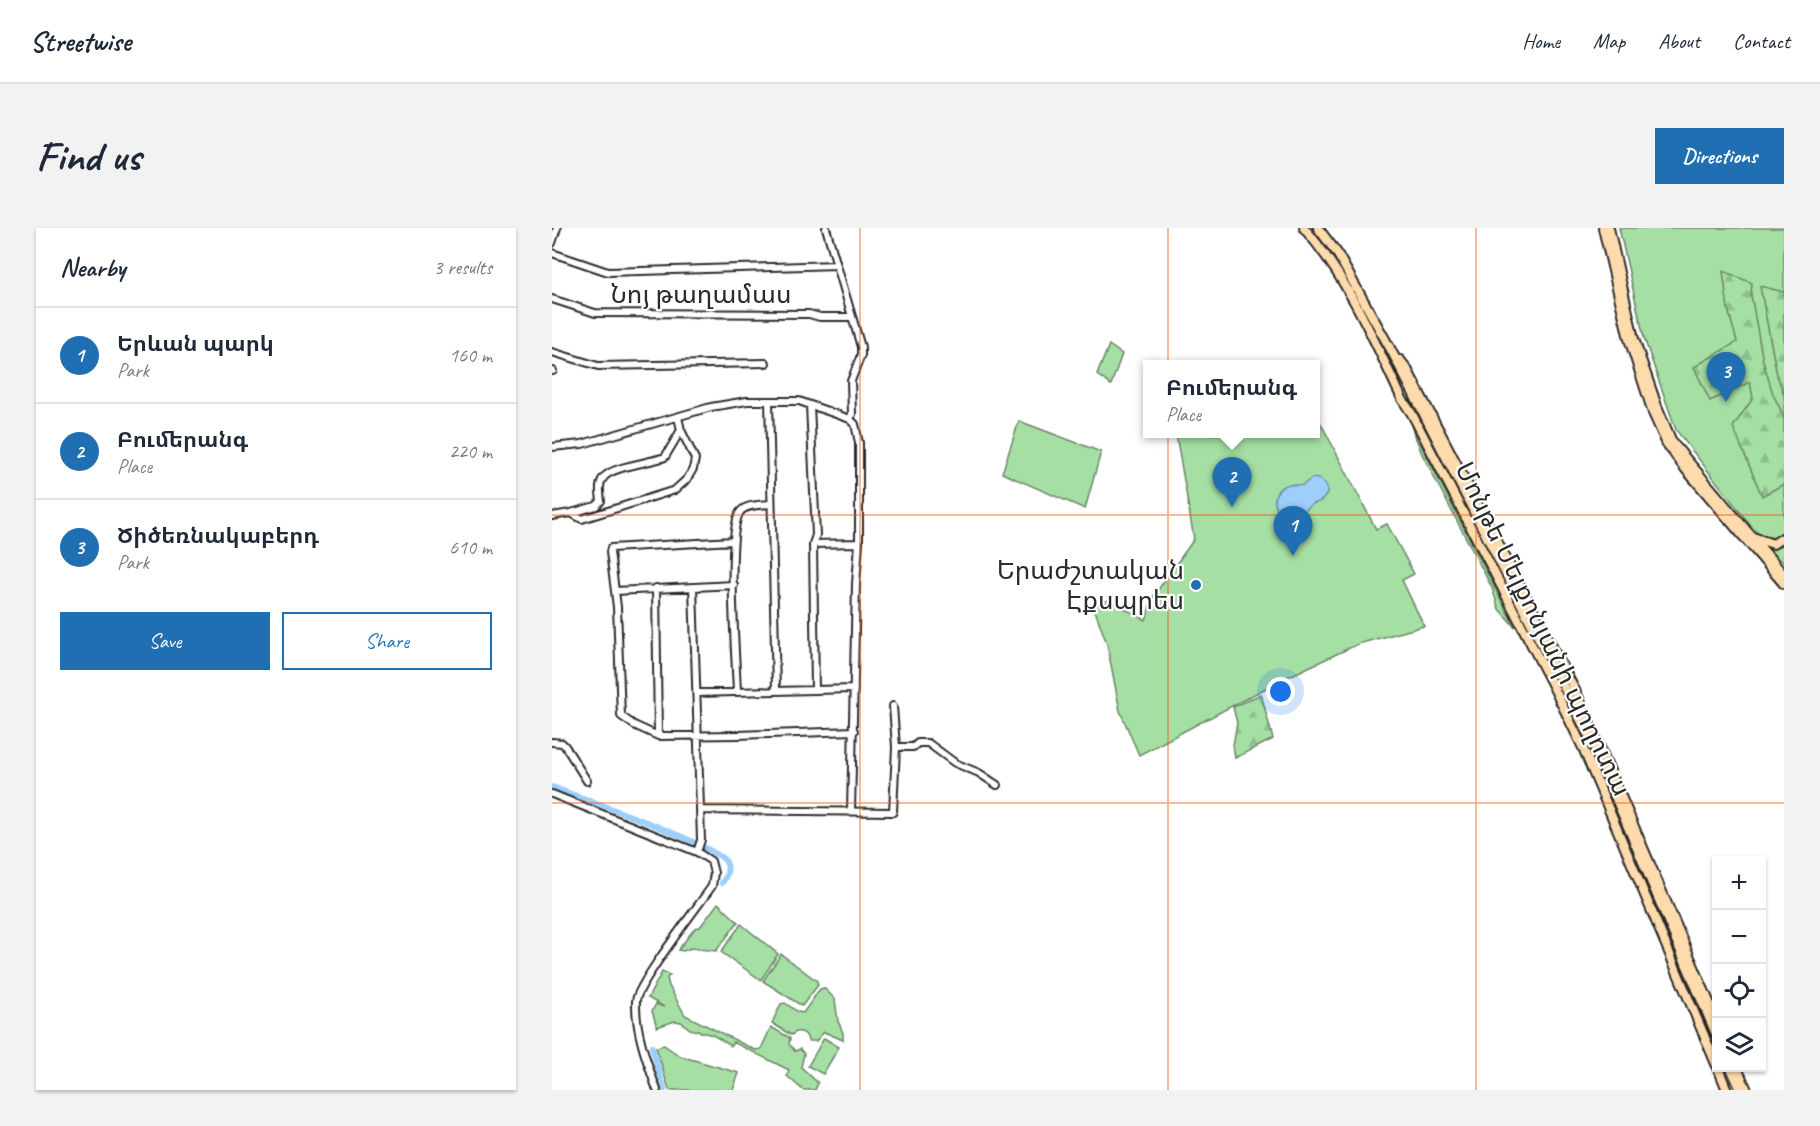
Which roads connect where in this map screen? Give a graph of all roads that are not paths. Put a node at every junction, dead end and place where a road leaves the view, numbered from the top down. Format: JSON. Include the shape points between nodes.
{"nodes":[{"id":1,"x":557,"y":228,"type":"edge"},
{"id":2,"x":826,"y":228,"type":"edge"},
{"id":3,"x":1304,"y":228,"type":"edge"},
{"id":4,"x":1318,"y":228,"type":"edge"},
{"id":5,"x":1603,"y":228,"type":"edge"},
{"id":6,"x":1609,"y":228,"type":"edge"},
{"id":7,"x":552,"y":243,"type":"edge"},
{"id":8,"x":552,"y":253,"type":"edge"},
{"id":9,"x":837,"y":265,"type":"junction"},
{"id":10,"x":1360,"y":292,"type":"junction"},
{"id":11,"x":1351,"y":297,"type":"junction"},
{"id":12,"x":552,"y":299,"type":"edge"},
{"id":13,"x":852,"y":317,"type":"junction"},
{"id":14,"x":1390,"y":348,"type":"junction"},
{"id":15,"x":552,"y":352,"type":"edge"},
{"id":16,"x":766,"y":363,"type":"dead end"},
{"id":17,"x":769,"y":401,"type":"junction"},
{"id":18,"x":810,"y":405,"type":"junction"},
{"id":19,"x":1421,"y":409,"type":"junction"},
{"id":20,"x":1412,"y":414,"type":"junction"},
{"id":21,"x":678,"y":417,"type":"junction"},
{"id":22,"x":850,"y":419,"type":"junction"},
{"id":23,"x":681,"y":430,"type":"junction"},
{"id":24,"x":552,"y":447,"type":"edge"},
{"id":25,"x":770,"y":504,"type":"junction"},
{"id":26,"x":571,"y":513,"type":"junction"},
{"id":27,"x":552,"y":516,"type":"edge"},
{"id":28,"x":1750,"y":536,"type":"junction"},
{"id":29,"x":1784,"y":537,"type":"edge"},
{"id":30,"x":733,"y":542,"type":"junction"},
{"id":31,"x":859,"y":543,"type":"junction"},
{"id":32,"x":813,"y":544,"type":"junction"},
{"id":33,"x":1784,"y":575,"type":"edge"},
{"id":34,"x":1784,"y":584,"type":"edge"},
{"id":35,"x":734,"y":585,"type":"junction"},
{"id":36,"x":693,"y":587,"type":"junction"},
{"id":37,"x":656,"y":588,"type":"junction"},
{"id":38,"x":615,"y":591,"type":"junction"},
{"id":39,"x":854,"y":689,"type":"junction"},
{"id":40,"x":776,"y":690,"type":"junction"},
{"id":41,"x":815,"y":690,"type":"junction"},
{"id":42,"x":737,"y":692,"type":"junction"},
{"id":43,"x":697,"y":693,"type":"junction"},
{"id":44,"x":893,"y":706,"type":"dead end"},
{"id":45,"x":854,"y":731,"type":"junction"},
{"id":46,"x":658,"y":736,"type":"junction"},
{"id":47,"x":698,"y":736,"type":"junction"},
{"id":48,"x":552,"y":742,"type":"edge"},
{"id":49,"x":896,"y":747,"type":"junction"},
{"id":50,"x":587,"y":781,"type":"dead end"},
{"id":51,"x":997,"y":785,"type":"dead end"},
{"id":52,"x":552,"y":794,"type":"edge"},
{"id":53,"x":700,"y":810,"type":"junction"},
{"id":54,"x":851,"y":811,"type":"junction"},
{"id":55,"x":697,"y":852,"type":"junction"},
{"id":56,"x":1712,"y":1009,"type":"edge"},
{"id":57,"x":1712,"y":1025,"type":"edge"},
{"id":58,"x":1712,"y":1054,"type":"edge"},
{"id":59,"x":1720,"y":1072,"type":"edge"},
{"id":60,"x":1733,"y":1072,"type":"edge"},
{"id":61,"x":1739,"y":1072,"type":"edge"},
{"id":62,"x":657,"y":1090,"type":"edge"},
{"id":63,"x":1728,"y":1090,"type":"edge"},
{"id":64,"x":1741,"y":1090,"type":"edge"},
{"id":65,"x":1747,"y":1090,"type":"edge"}],
"edges":[{"from":1,"to":7,"type":"street"},
{"from":2,"to":9,"type":"street"},
{"from":3,"to":11,"type":"main road","name":"Մոնթե Մելքոնյանի պողոտա","via":[[1322,248]]},
{"from":4,"to":10,"type":"main road","name":"Մոնթե Մելքոնյանի պողոտա"},
{"from":5,"to":34,"type":"main road","via":[[1629,339],[1667,444]]},
{"from":6,"to":28,"type":"main road","via":[[1634,339],[1672,442]]},
{"from":8,"to":9,"type":"street","name":"Նոյ թաղամաս","via":[[608,272]]},
{"from":9,"to":13,"type":"street"},
{"from":10,"to":11,"type":"main road"},
{"from":10,"to":14,"type":"main road","name":"Մոնթե Մելքոնյանի պողոտա"},
{"from":11,"to":20,"type":"main road","name":"Մոնթե Մելքոնյանի պողոտա"},
{"from":12,"to":13,"type":"street","name":"Նոյ թաղամաս","via":[[596,314]]},
{"from":13,"to":22,"type":"street","via":[[862,352],[851,381]]},
{"from":14,"to":19,"type":"main road","name":"Մոնթե Մելքոնյանի պողոտա"},
{"from":14,"to":56,"type":"main road","via":[[1407,369],[1578,696]]},
{"from":15,"to":16,"type":"street","via":[[598,366]]},
{"from":17,"to":18,"type":"street"},
{"from":17,"to":21,"type":"street","via":[[711,406]]},
{"from":17,"to":25,"type":"street"},
{"from":18,"to":22,"type":"street"},
{"from":18,"to":32,"type":"street","via":[[816,535]]},
{"from":19,"to":20,"type":"main road"},
{"from":19,"to":57,"type":"main road","name":"Մոնթե Մելքոնյանի պողոտա","via":[[1591,740]]},
{"from":20,"to":58,"type":"main road","name":"Մոնթե Մելքոնյանի պողոտա","via":[[1583,748]]},
{"from":21,"to":23,"type":"street"},
{"from":21,"to":24,"type":"street","via":[[582,444]]},
{"from":22,"to":31,"type":"street","via":[[859,442]]},
{"from":23,"to":26,"type":"street","via":[[664,458],[619,469],[604,477],[599,488],[601,501]]},
{"from":23,"to":26,"type":"street","via":[[695,459],[687,479],[675,490],[582,519]]},
{"from":25,"to":30,"type":"street","via":[[743,509]]},
{"from":25,"to":40,"type":"street"},
{"from":26,"to":27,"type":"street"},
{"from":28,"to":29,"type":"main road","via":[[1773,544]]},
{"from":28,"to":33,"type":"main road"},
{"from":30,"to":35,"type":"street"},
{"from":30,"to":38,"type":"street","via":[[611,548]]},
{"from":31,"to":32,"type":"street"},
{"from":31,"to":39,"type":"street"},
{"from":32,"to":41,"type":"street"},
{"from":35,"to":36,"type":"street"},
{"from":35,"to":42,"type":"street"},
{"from":36,"to":37,"type":"street"},
{"from":36,"to":43,"type":"street"},
{"from":37,"to":38,"type":"street"},
{"from":37,"to":46,"type":"street"},
{"from":38,"to":46,"type":"street","via":[[621,716]]},
{"from":39,"to":41,"type":"street"},
{"from":39,"to":45,"type":"street"},
{"from":40,"to":41,"type":"street"},
{"from":40,"to":42,"type":"street"},
{"from":42,"to":43,"type":"street"},
{"from":43,"to":47,"type":"street"},
{"from":44,"to":49,"type":"street"},
{"from":45,"to":47,"type":"street"},
{"from":45,"to":54,"type":"street"},
{"from":46,"to":47,"type":"street"},
{"from":47,"to":53,"type":"street"},
{"from":48,"to":50,"type":"street","via":[[565,746]]},
{"from":49,"to":51,"type":"street","via":[[928,743],[955,763]]},
{"from":49,"to":54,"type":"street","via":[[893,812]]},
{"from":52,"to":55,"type":"street"},
{"from":53,"to":54,"type":"street"},
{"from":53,"to":55,"type":"street","via":[[701,840]]},
{"from":55,"to":62,"type":"street","via":[[711,861],[712,886],[636,998],[638,1024]]},
{"from":59,"to":63,"type":"main road","name":"Մոնթե Մելքոնյանի պողոտա"},
{"from":60,"to":64,"type":"main road"},
{"from":61,"to":65,"type":"main road"}]}
